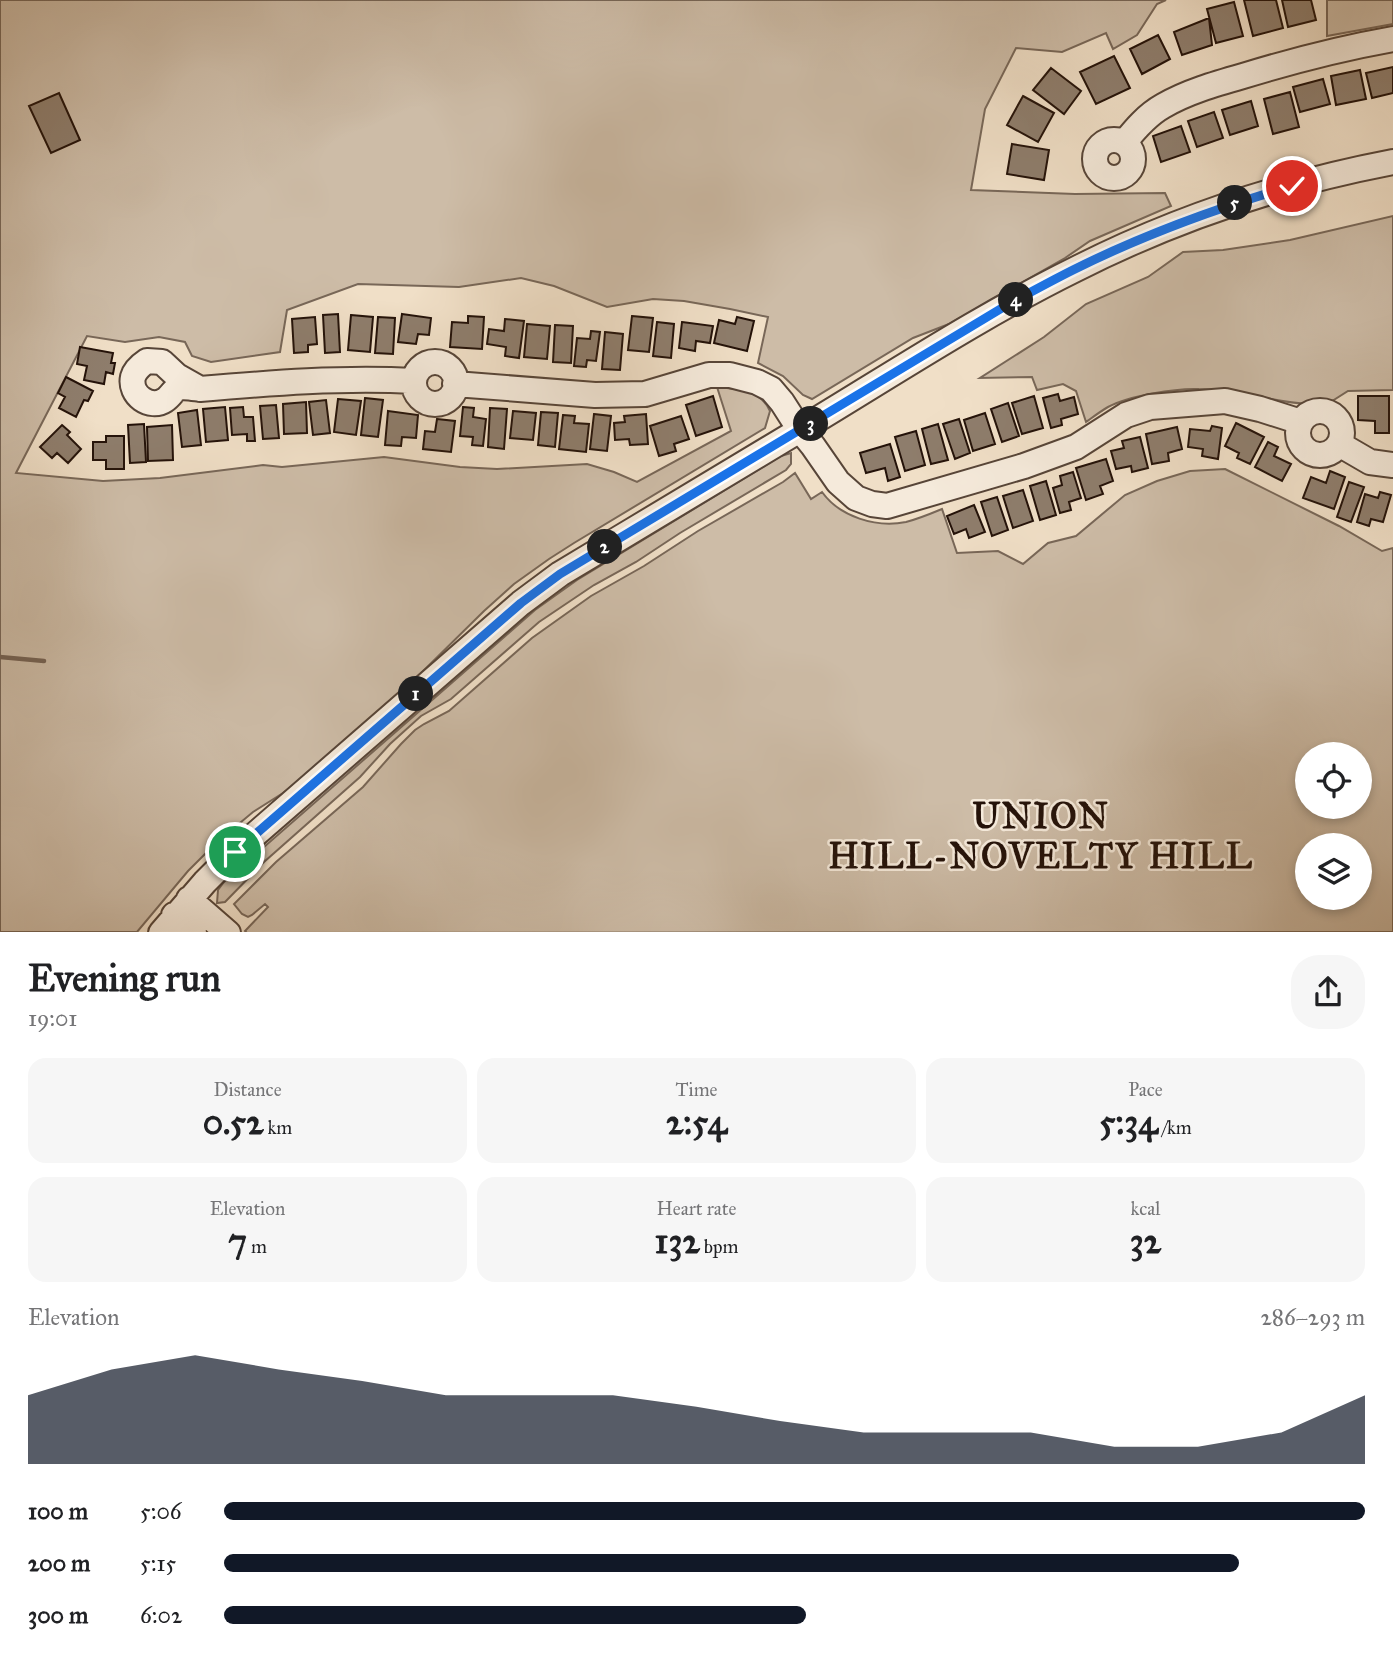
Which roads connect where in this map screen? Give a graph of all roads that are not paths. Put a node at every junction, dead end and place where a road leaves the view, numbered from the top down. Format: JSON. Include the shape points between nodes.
{"nodes":[{"id":1,"x":1393,"y":38,"type":"edge"},
{"id":2,"x":1124,"y":143,"type":"dead end"},
{"id":3,"x":1393,"y":162,"type":"edge"},
{"id":4,"x":200,"y":388,"type":"dead end"},
{"id":5,"x":800,"y":430,"type":"junction"},
{"id":6,"x":1393,"y":465,"type":"edge"},
{"id":7,"x":175,"y":916,"type":"edge"},
{"id":8,"x":193,"y":932,"type":"edge"},
{"id":9,"x":225,"y":932,"type":"edge"}],
"edges":[{"from":1,"to":2,"type":"street","via":[[1203,88],[1161,107]]},
{"from":3,"to":5,"type":"street","via":[[1233,203],[1109,253],[1007,305]]},
{"from":4,"to":5,"type":"street","via":[[313,380],[414,381],[419,397],[431,404],[450,397],[455,384],[624,395],[645,394],[709,375],[730,375],[771,389]]},
{"from":5,"to":6,"type":"street","via":[[838,482],[856,498],[887,506],[1076,447],[1126,415],[1150,407],[1225,401],[1260,409],[1301,422],[1301,443],[1312,453],[1327,453],[1339,444],[1370,462]]},
{"from":5,"to":7,"type":"street","via":[[560,574],[521,603],[235,852]]},
{"from":7,"to":8,"type":"street"},
{"from":7,"to":9,"type":"street"}]}
